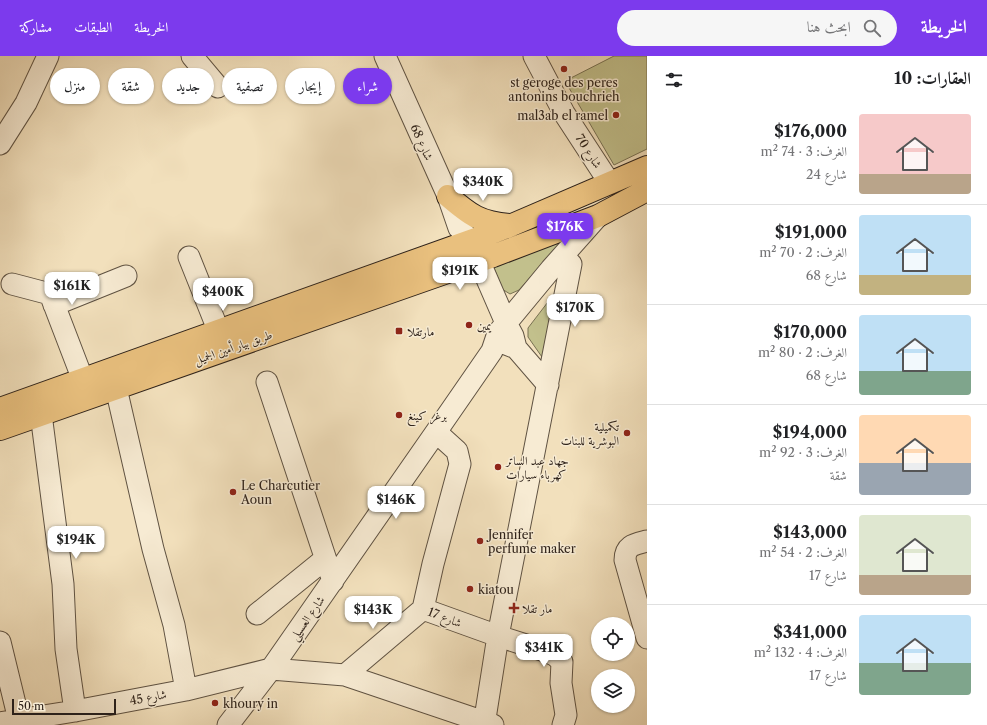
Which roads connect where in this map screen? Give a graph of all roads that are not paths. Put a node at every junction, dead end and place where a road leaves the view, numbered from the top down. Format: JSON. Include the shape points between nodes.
{"nodes":[{"id":1,"x":48,"y":56,"type":"edge"},
{"id":2,"x":192,"y":56,"type":"edge"},
{"id":3,"x":385,"y":56,"type":"edge"},
{"id":4,"x":534,"y":56,"type":"edge"},
{"id":5,"x":218,"y":87,"type":"dead end"},
{"id":6,"x":0,"y":144,"type":"edge"},
{"id":7,"x":647,"y":166,"type":"edge"},
{"id":8,"x":609,"y":182,"type":"junction"},
{"id":9,"x":647,"y":182,"type":"edge"},
{"id":10,"x":638,"y":195,"type":"edge"},
{"id":11,"x":448,"y":196,"type":"junction"},
{"id":12,"x":598,"y":216,"type":"junction"},
{"id":13,"x":512,"y":225,"type":"junction"},
{"id":14,"x":462,"y":238,"type":"junction"},
{"id":15,"x":189,"y":257,"type":"dead end"},
{"id":16,"x":472,"y":263,"type":"junction"},
{"id":17,"x":571,"y":264,"type":"junction"},
{"id":18,"x":126,"y":276,"type":"dead end"},
{"id":19,"x":12,"y":284,"type":"dead end"},
{"id":20,"x":54,"y":305,"type":"junction"},
{"id":21,"x":219,"y":332,"type":"junction"},
{"id":22,"x":505,"y":339,"type":"junction"},
{"id":23,"x":83,"y":380,"type":"junction"},
{"id":24,"x":267,"y":382,"type":"dead end"},
{"id":25,"x":548,"y":385,"type":"junction"},
{"id":26,"x":116,"y":388,"type":"junction"},
{"id":27,"x":0,"y":410,"type":"edge"},
{"id":28,"x":41,"y":414,"type":"junction"},
{"id":29,"x":0,"y":429,"type":"edge"},
{"id":30,"x":436,"y":432,"type":"junction"},
{"id":31,"x":647,"y":541,"type":"edge"},
{"id":32,"x":325,"y":559,"type":"junction"},
{"id":33,"x":333,"y":581,"type":"junction"},
{"id":34,"x":424,"y":609,"type":"junction"},
{"id":35,"x":257,"y":614,"type":"dead end"},
{"id":36,"x":498,"y":636,"type":"junction"},
{"id":37,"x":647,"y":638,"type":"edge"},
{"id":38,"x":0,"y":642,"type":"edge"},
{"id":39,"x":271,"y":669,"type":"junction"},
{"id":40,"x":345,"y":675,"type":"junction"},
{"id":41,"x":186,"y":690,"type":"junction"},
{"id":42,"x":75,"y":711,"type":"junction"},
{"id":43,"x":9,"y":722,"type":"edge"},
{"id":44,"x":487,"y":724,"type":"edge"},
{"id":45,"x":228,"y":725,"type":"edge"},
{"id":46,"x":563,"y":725,"type":"edge"}],
"edges":[{"from":1,"to":6,"type":"street","via":[[26,103]]},
{"from":2,"to":5,"type":"street"},
{"from":3,"to":11,"type":"street","name":"شارع 68"},
{"from":4,"to":8,"type":"street","name":"شارع 70","via":[[564,113]]},
{"from":7,"to":8,"type":"main road","name":"طريق بيار أمين الجميل"},
{"from":8,"to":13,"type":"main road","name":"طريق بيار أمين الجميل"},
{"from":9,"to":12,"type":"main road","via":[[610,199]]},
{"from":10,"to":12,"type":"main road","name":"طريق بيار أمين الجميل"},
{"from":10,"to":17,"type":"street"},
{"from":11,"to":13,"type":"main road","via":[[484,221]]},
{"from":11,"to":14,"type":"street","name":"شارع 68"},
{"from":12,"to":16,"type":"main road","name":"طريق بيار أمين الجميل"},
{"from":12,"to":22,"type":"street","via":[[542,280]]},
{"from":13,"to":14,"type":"main road","name":"طريق بيار أمين الجميل"},
{"from":14,"to":16,"type":"street","name":"شارع 68"},
{"from":14,"to":21,"type":"main road","name":"طريق بيار أمين الجميل"},
{"from":15,"to":21,"type":"street"},
{"from":16,"to":22,"type":"street","name":"شارع 68"},
{"from":16,"to":26,"type":"main road","name":"طريق بيار أمين الجميل"},
{"from":17,"to":22,"type":"street"},
{"from":17,"to":25,"type":"street"},
{"from":18,"to":20,"type":"street"},
{"from":19,"to":20,"type":"street","via":[[50,294]]},
{"from":20,"to":23,"type":"street"},
{"from":21,"to":23,"type":"main road","name":"طريق بيار أمين الجميل"},
{"from":22,"to":25,"type":"street","name":"شارع 68"},
{"from":22,"to":30,"type":"street","name":"شارع العسيلي"},
{"from":23,"to":27,"type":"main road","name":"طريق بيار أمين الجميل"},
{"from":24,"to":32,"type":"street"},
{"from":25,"to":36,"type":"street"},
{"from":26,"to":28,"type":"main road","name":"طريق بيار أمين الجميل"},
{"from":26,"to":41,"type":"street","via":[[153,550],[174,625]]},
{"from":28,"to":29,"type":"main road","name":"طريق بيار أمين الجميل"},
{"from":28,"to":42,"type":"street","via":[[63,584],[66,649]]},
{"from":30,"to":33,"type":"street","name":"شارع العسيلي"},
{"from":30,"to":34,"type":"street","name":"شارع 17","via":[[457,451],[460,464],[433,564]]},
{"from":31,"to":37,"type":"street","via":[[625,552]]},
{"from":32,"to":33,"type":"street"},
{"from":32,"to":35,"type":"street"},
{"from":33,"to":39,"type":"street","name":"شارع العسيلي"},
{"from":34,"to":36,"type":"street","name":"شارع 17"},
{"from":34,"to":40,"type":"street"},
{"from":36,"to":44,"type":"street"},
{"from":36,"to":46,"type":"street","name":"شارع 17","via":[[548,652],[562,662],[561,683],[566,715]]},
{"from":38,"to":43,"type":"street"},
{"from":39,"to":40,"type":"street","name":"شارع 45"},
{"from":39,"to":41,"type":"street","name":"شارع 45"},
{"from":39,"to":45,"type":"street","name":"شارع العسيلي"},
{"from":40,"to":44,"type":"street","name":"شارع 45"},
{"from":41,"to":42,"type":"street","name":"شارع 45"},
{"from":42,"to":43,"type":"street","name":"شارع 45"}]}
